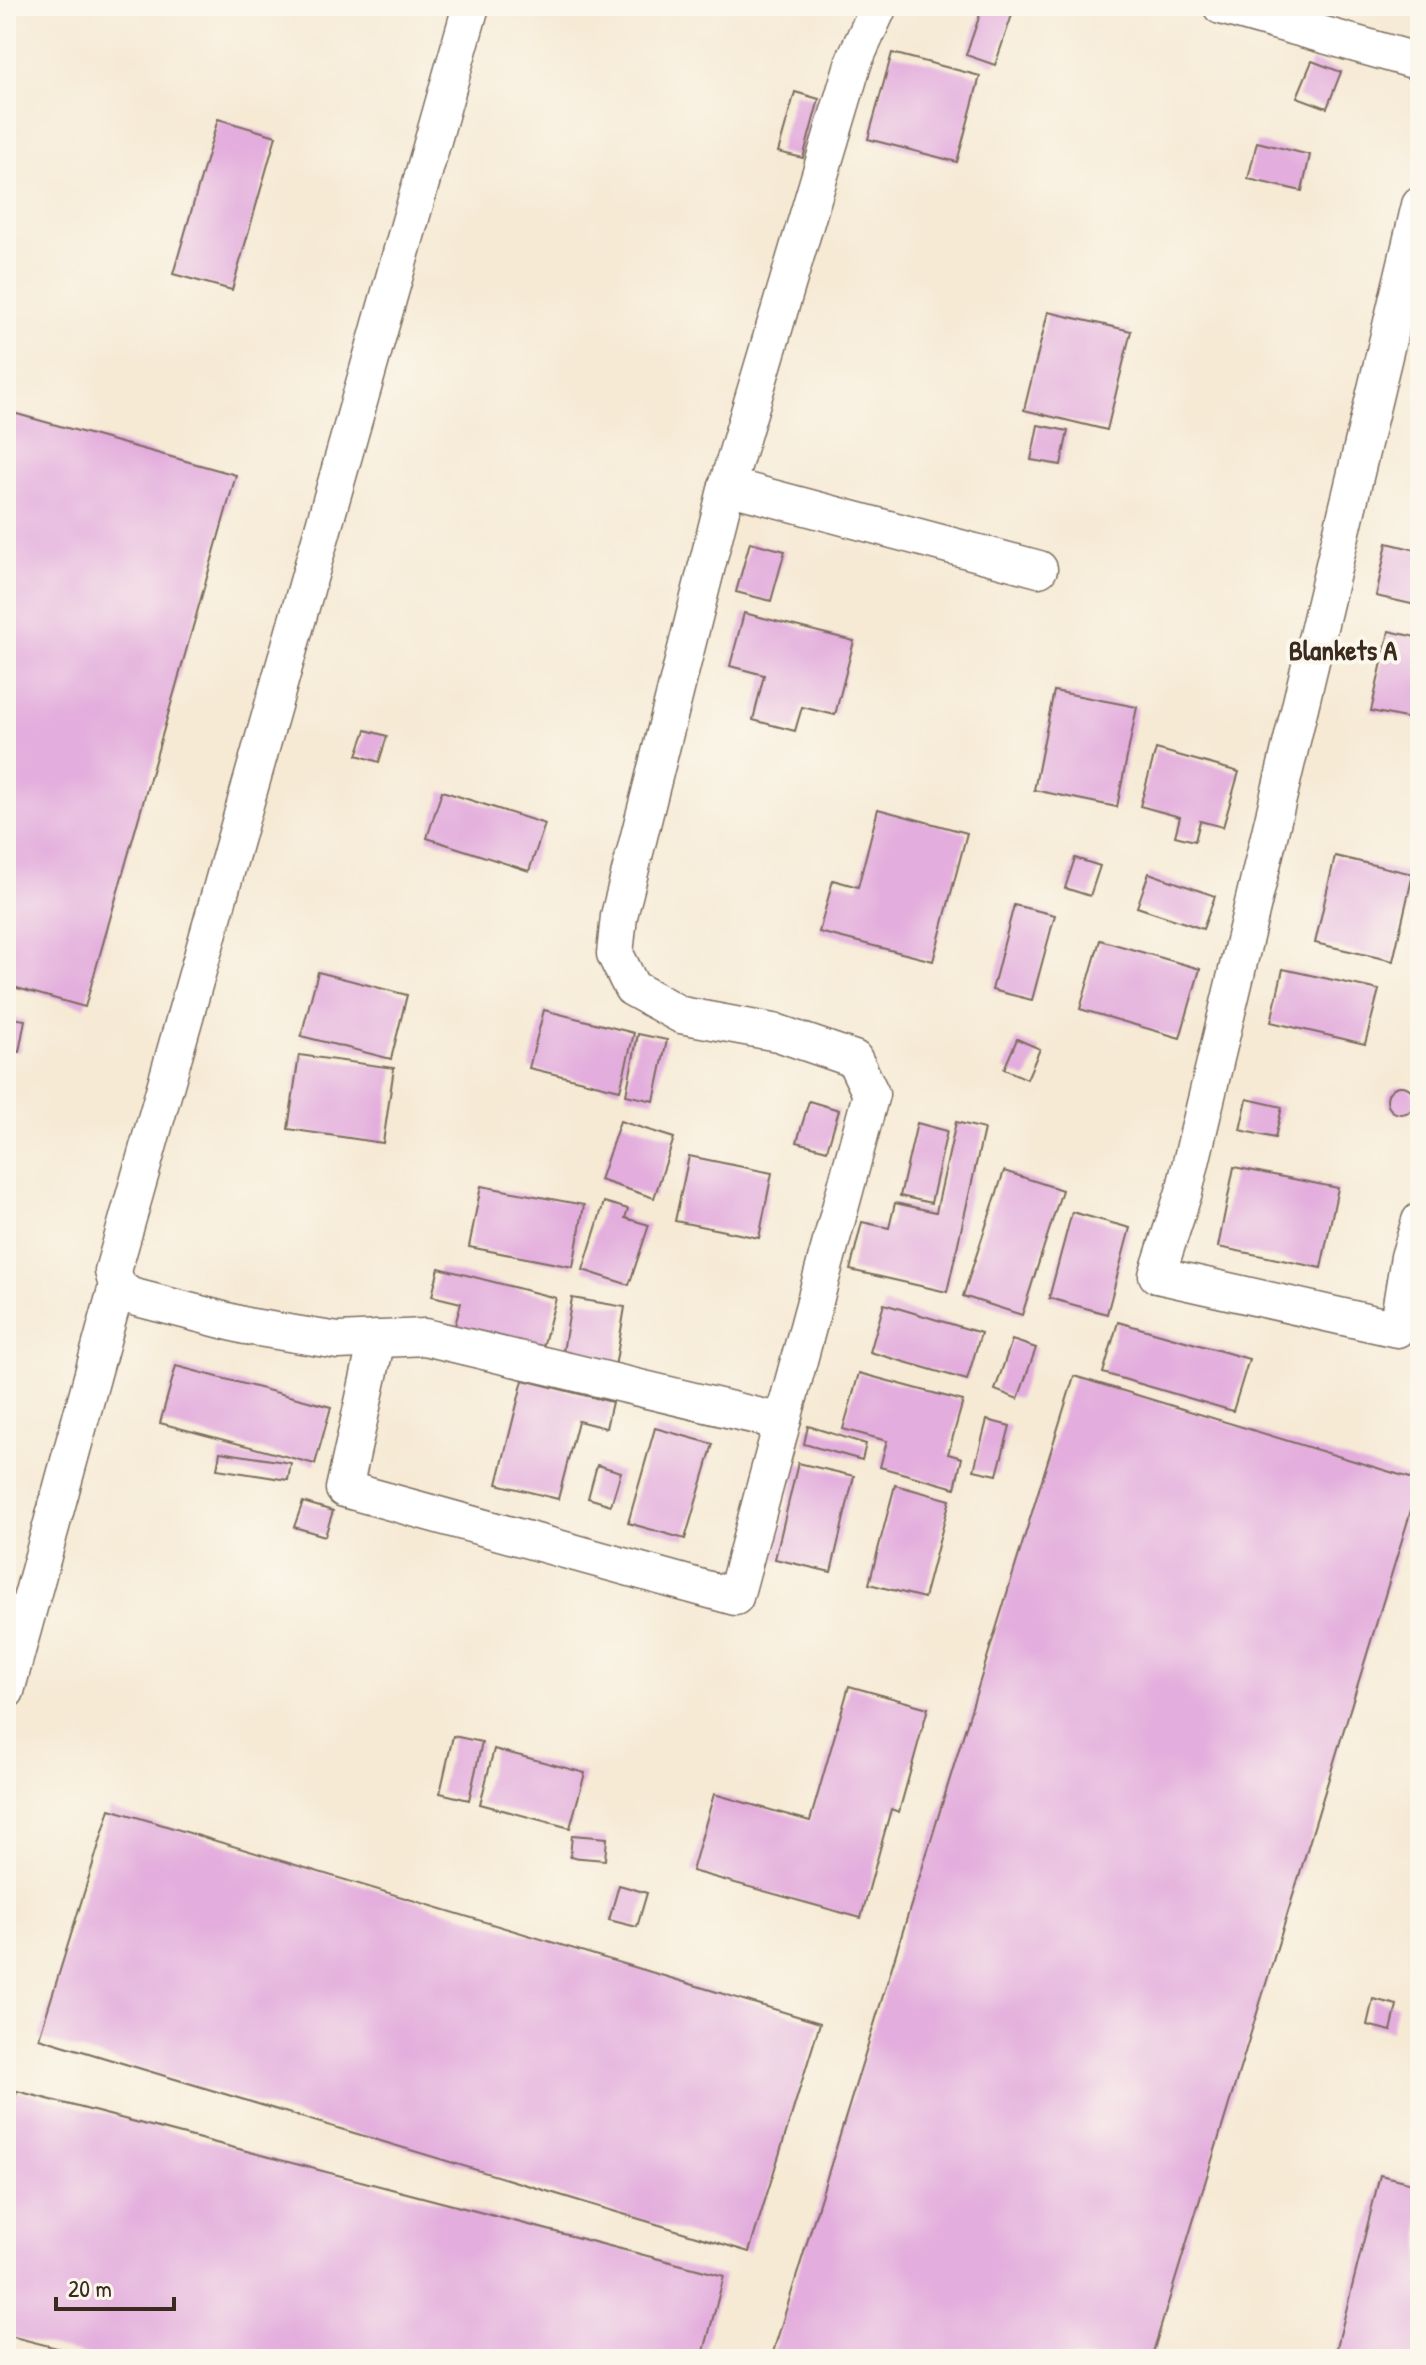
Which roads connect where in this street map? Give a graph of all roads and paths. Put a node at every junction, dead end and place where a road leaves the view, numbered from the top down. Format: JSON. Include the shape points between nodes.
{"nodes":[{"id":1,"x":471,"y":6,"type":"edge"},
{"id":2,"x":879,"y":6,"type":"edge"},
{"id":3,"x":1221,"y":6,"type":"edge"},
{"id":4,"x":1420,"y":62,"type":"edge"},
{"id":5,"x":1420,"y":205,"type":"edge"},
{"id":6,"x":727,"y":486,"type":"junction"},
{"id":7,"x":1039,"y":569,"type":"dead end"},
{"id":8,"x":1420,"y":1221,"type":"edge"},
{"id":9,"x":117,"y":1286,"type":"junction"},
{"id":10,"x":377,"y":1339,"type":"junction"},
{"id":11,"x":782,"y":1422,"type":"junction"},
{"id":12,"x":6,"y":1691,"type":"edge"}],
"edges":[{"from":1,"to":9,"type":"street","via":[[113,1271]]},
{"from":2,"to":6,"type":"street","via":[[854,61]]},
{"from":3,"to":4,"type":"street"},
{"from":5,"to":8,"type":"street","via":[[1184,1192],[1157,1275],[1397,1329]]},
{"from":6,"to":7,"type":"street"},
{"from":6,"to":11,"type":"street","via":[[619,916],[615,954],[632,988],[681,1015],[778,1033],[854,1059],[871,1094]]},
{"from":9,"to":10,"type":"street","via":[[130,1296],[246,1326],[338,1341]]},
{"from":9,"to":12,"type":"street"},
{"from":10,"to":11,"type":"street","via":[[425,1337]]},
{"from":10,"to":11,"type":"street","via":[[344,1489],[735,1597]]}]}
